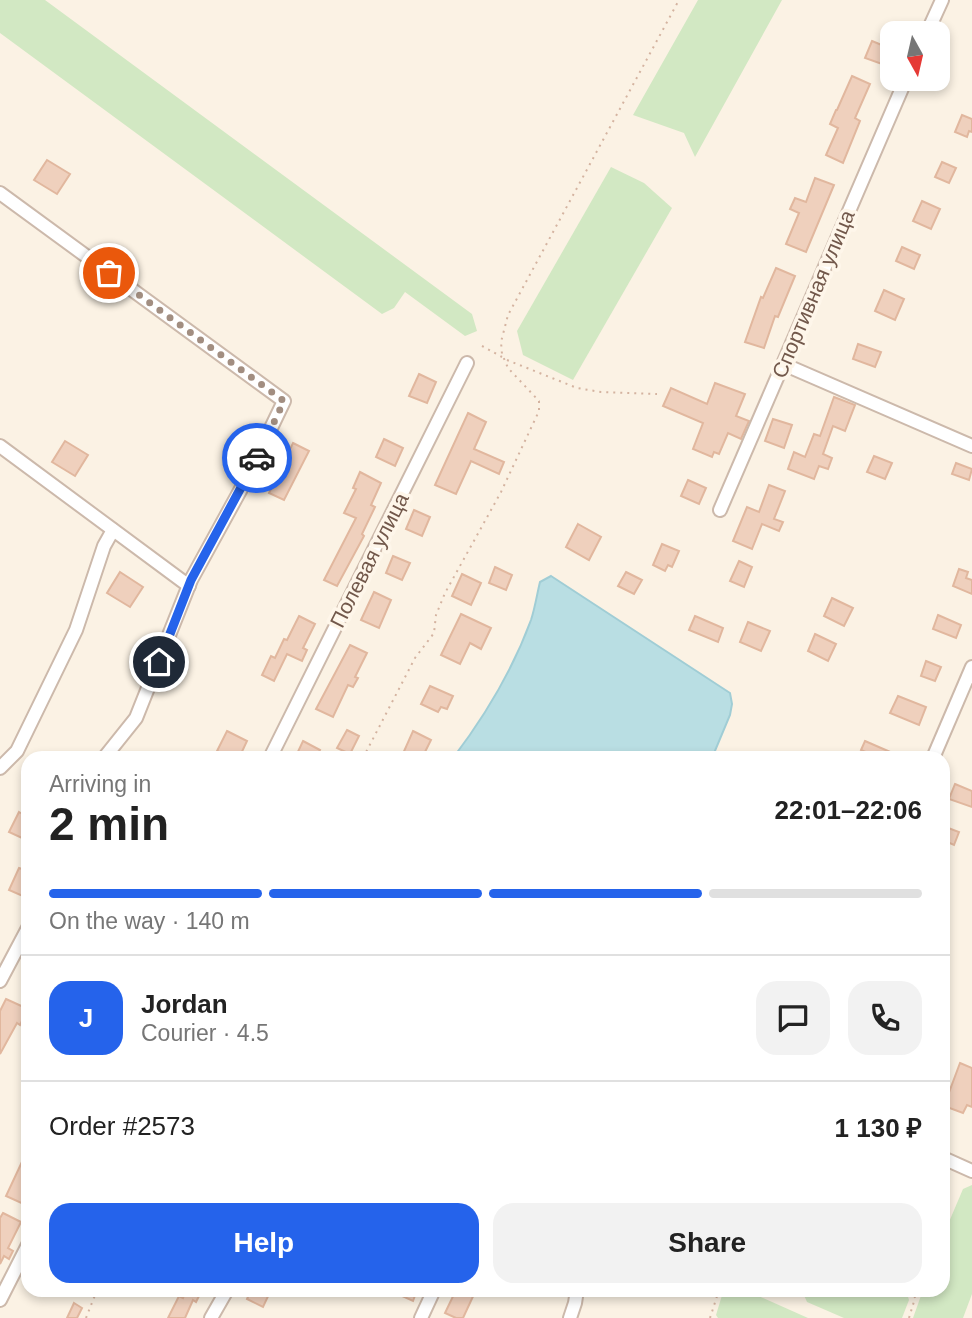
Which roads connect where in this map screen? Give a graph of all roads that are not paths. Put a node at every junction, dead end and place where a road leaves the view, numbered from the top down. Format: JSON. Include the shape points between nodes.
{"nodes":[{"id":1,"x":942,"y":0,"type":"edge"},
{"id":2,"x":932,"y":21,"type":"edge"},
{"id":3,"x":901,"y":91,"type":"edge"},
{"id":4,"x":0,"y":192,"type":"edge"},
{"id":5,"x":467,"y":363,"type":"dead end"},
{"id":6,"x":783,"y":364,"type":"junction"},
{"id":7,"x":0,"y":446,"type":"edge"},
{"id":8,"x":972,"y":446,"type":"edge"},
{"id":9,"x":720,"y":510,"type":"dead end"},
{"id":10,"x":113,"y":530,"type":"junction"},
{"id":11,"x":189,"y":586,"type":"junction"},
{"id":12,"x":972,"y":667,"type":"edge"},
{"id":13,"x":110,"y":751,"type":"edge"},
{"id":14,"x":273,"y":751,"type":"edge"},
{"id":15,"x":936,"y":751,"type":"edge"},
{"id":16,"x":0,"y":768,"type":"edge"},
{"id":17,"x":21,"y":941,"type":"edge"},
{"id":18,"x":0,"y":981,"type":"edge"},
{"id":19,"x":950,"y":1161,"type":"edge"},
{"id":20,"x":972,"y":1171,"type":"edge"},
{"id":21,"x":21,"y":1259,"type":"edge"},
{"id":22,"x":223,"y":1297,"type":"edge"},
{"id":23,"x":431,"y":1297,"type":"edge"},
{"id":24,"x":576,"y":1297,"type":"edge"},
{"id":25,"x":0,"y":1300,"type":"edge"},
{"id":26,"x":211,"y":1318,"type":"edge"},
{"id":27,"x":421,"y":1318,"type":"edge"},
{"id":28,"x":570,"y":1318,"type":"edge"}],
"edges":[{"from":1,"to":2,"type":"street"},
{"from":3,"to":6,"type":"street","name":"Спортивная улица"},
{"from":4,"to":11,"type":"street","via":[[284,401]]},
{"from":5,"to":14,"type":"street","name":"Полевая улица"},
{"from":6,"to":8,"type":"street"},
{"from":6,"to":9,"type":"street","name":"Спортивная улица"},
{"from":7,"to":10,"type":"street"},
{"from":10,"to":11,"type":"street"},
{"from":10,"to":16,"type":"street","via":[[76,630],[17,751]]},
{"from":11,"to":13,"type":"street","via":[[136,718]]},
{"from":12,"to":15,"type":"street"},
{"from":17,"to":18,"type":"street"},
{"from":19,"to":20,"type":"street"},
{"from":21,"to":25,"type":"street"},
{"from":22,"to":26,"type":"street"},
{"from":23,"to":27,"type":"street"},
{"from":24,"to":28,"type":"street"}]}
